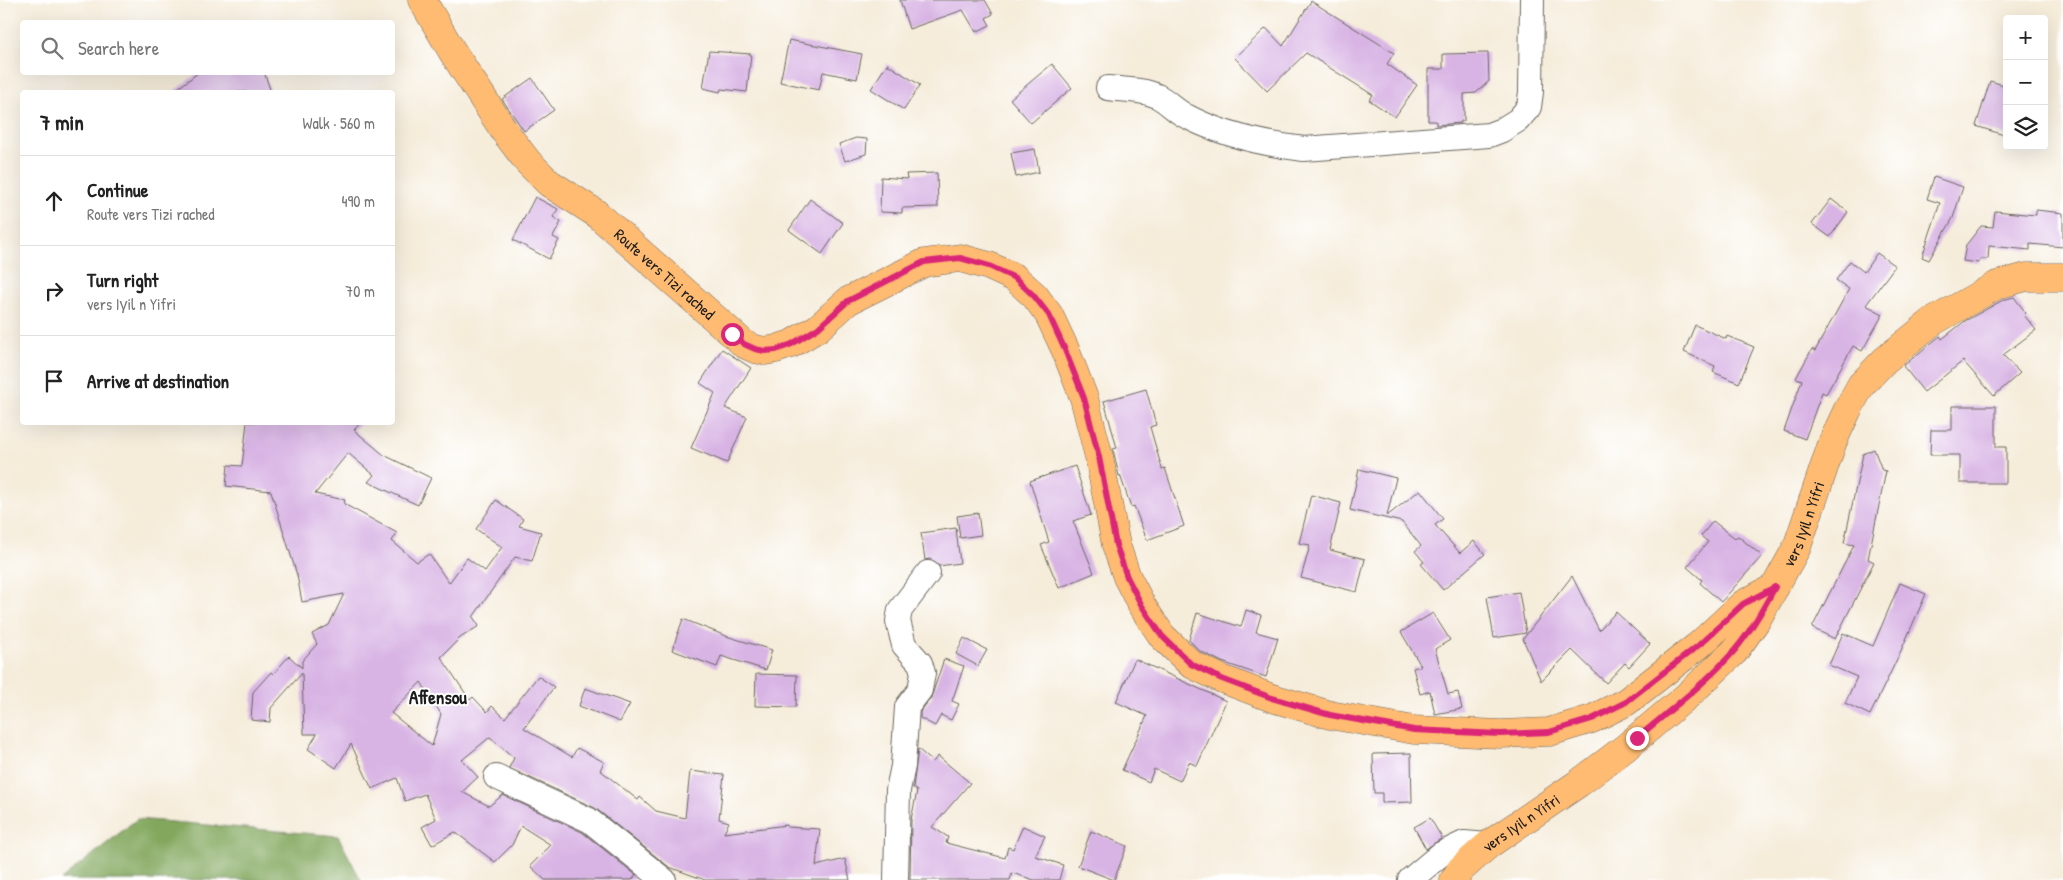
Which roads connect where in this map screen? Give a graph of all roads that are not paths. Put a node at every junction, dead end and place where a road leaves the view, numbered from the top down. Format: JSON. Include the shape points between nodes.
{"nodes":[{"id":1,"x":422,"y":0,"type":"edge"},
{"id":2,"x":1532,"y":0,"type":"edge"},
{"id":3,"x":1108,"y":88,"type":"dead end"},
{"id":4,"x":2063,"y":278,"type":"edge"},
{"id":5,"x":928,"y":573,"type":"dead end"},
{"id":6,"x":1775,"y":587,"type":"junction"},
{"id":7,"x":496,"y":777,"type":"dead end"},
{"id":8,"x":1488,"y":845,"type":"junction"},
{"id":9,"x":664,"y":880,"type":"edge"},
{"id":10,"x":896,"y":880,"type":"edge"},
{"id":11,"x":1410,"y":880,"type":"edge"},
{"id":12,"x":1454,"y":880,"type":"edge"}],
"edges":[{"from":1,"to":6,"type":"main road","name":"Route vers Tizi rached","via":[[505,132],[528,162],[550,183],[597,214],[744,344],[765,351],[792,344],[818,328],[848,301],[924,262],[960,258],[1015,278],[1049,315],[1084,398],[1116,545],[1127,577],[1162,636],[1191,664],[1222,679],[1330,715],[1414,730],[1500,734],[1549,732],[1592,719],[1626,702],[1699,645],[1743,604]]},
{"from":2,"to":3,"type":"street","via":[[1529,107],[1518,120],[1489,135],[1304,149],[1236,136],[1185,116],[1157,96]]},
{"from":4,"to":6,"type":"main road","name":"vers Iγil n Yifri","via":[[2026,277],[1997,285],[1932,322],[1861,384],[1833,441],[1797,547]]},
{"from":5,"to":10,"type":"street","via":[[900,610],[898,621],[904,645],[920,663],[923,678],[920,690],[907,707],[897,808]]},
{"from":6,"to":8,"type":"main road","name":"vers Iγil n Yifri","via":[[1734,652],[1687,696],[1579,783]]},
{"from":7,"to":9,"type":"street","via":[[589,820]]},
{"from":8,"to":11,"type":"street","via":[[1464,843],[1441,854]]},
{"from":8,"to":12,"type":"main road","name":"vers Iγil n Yifri"}]}
